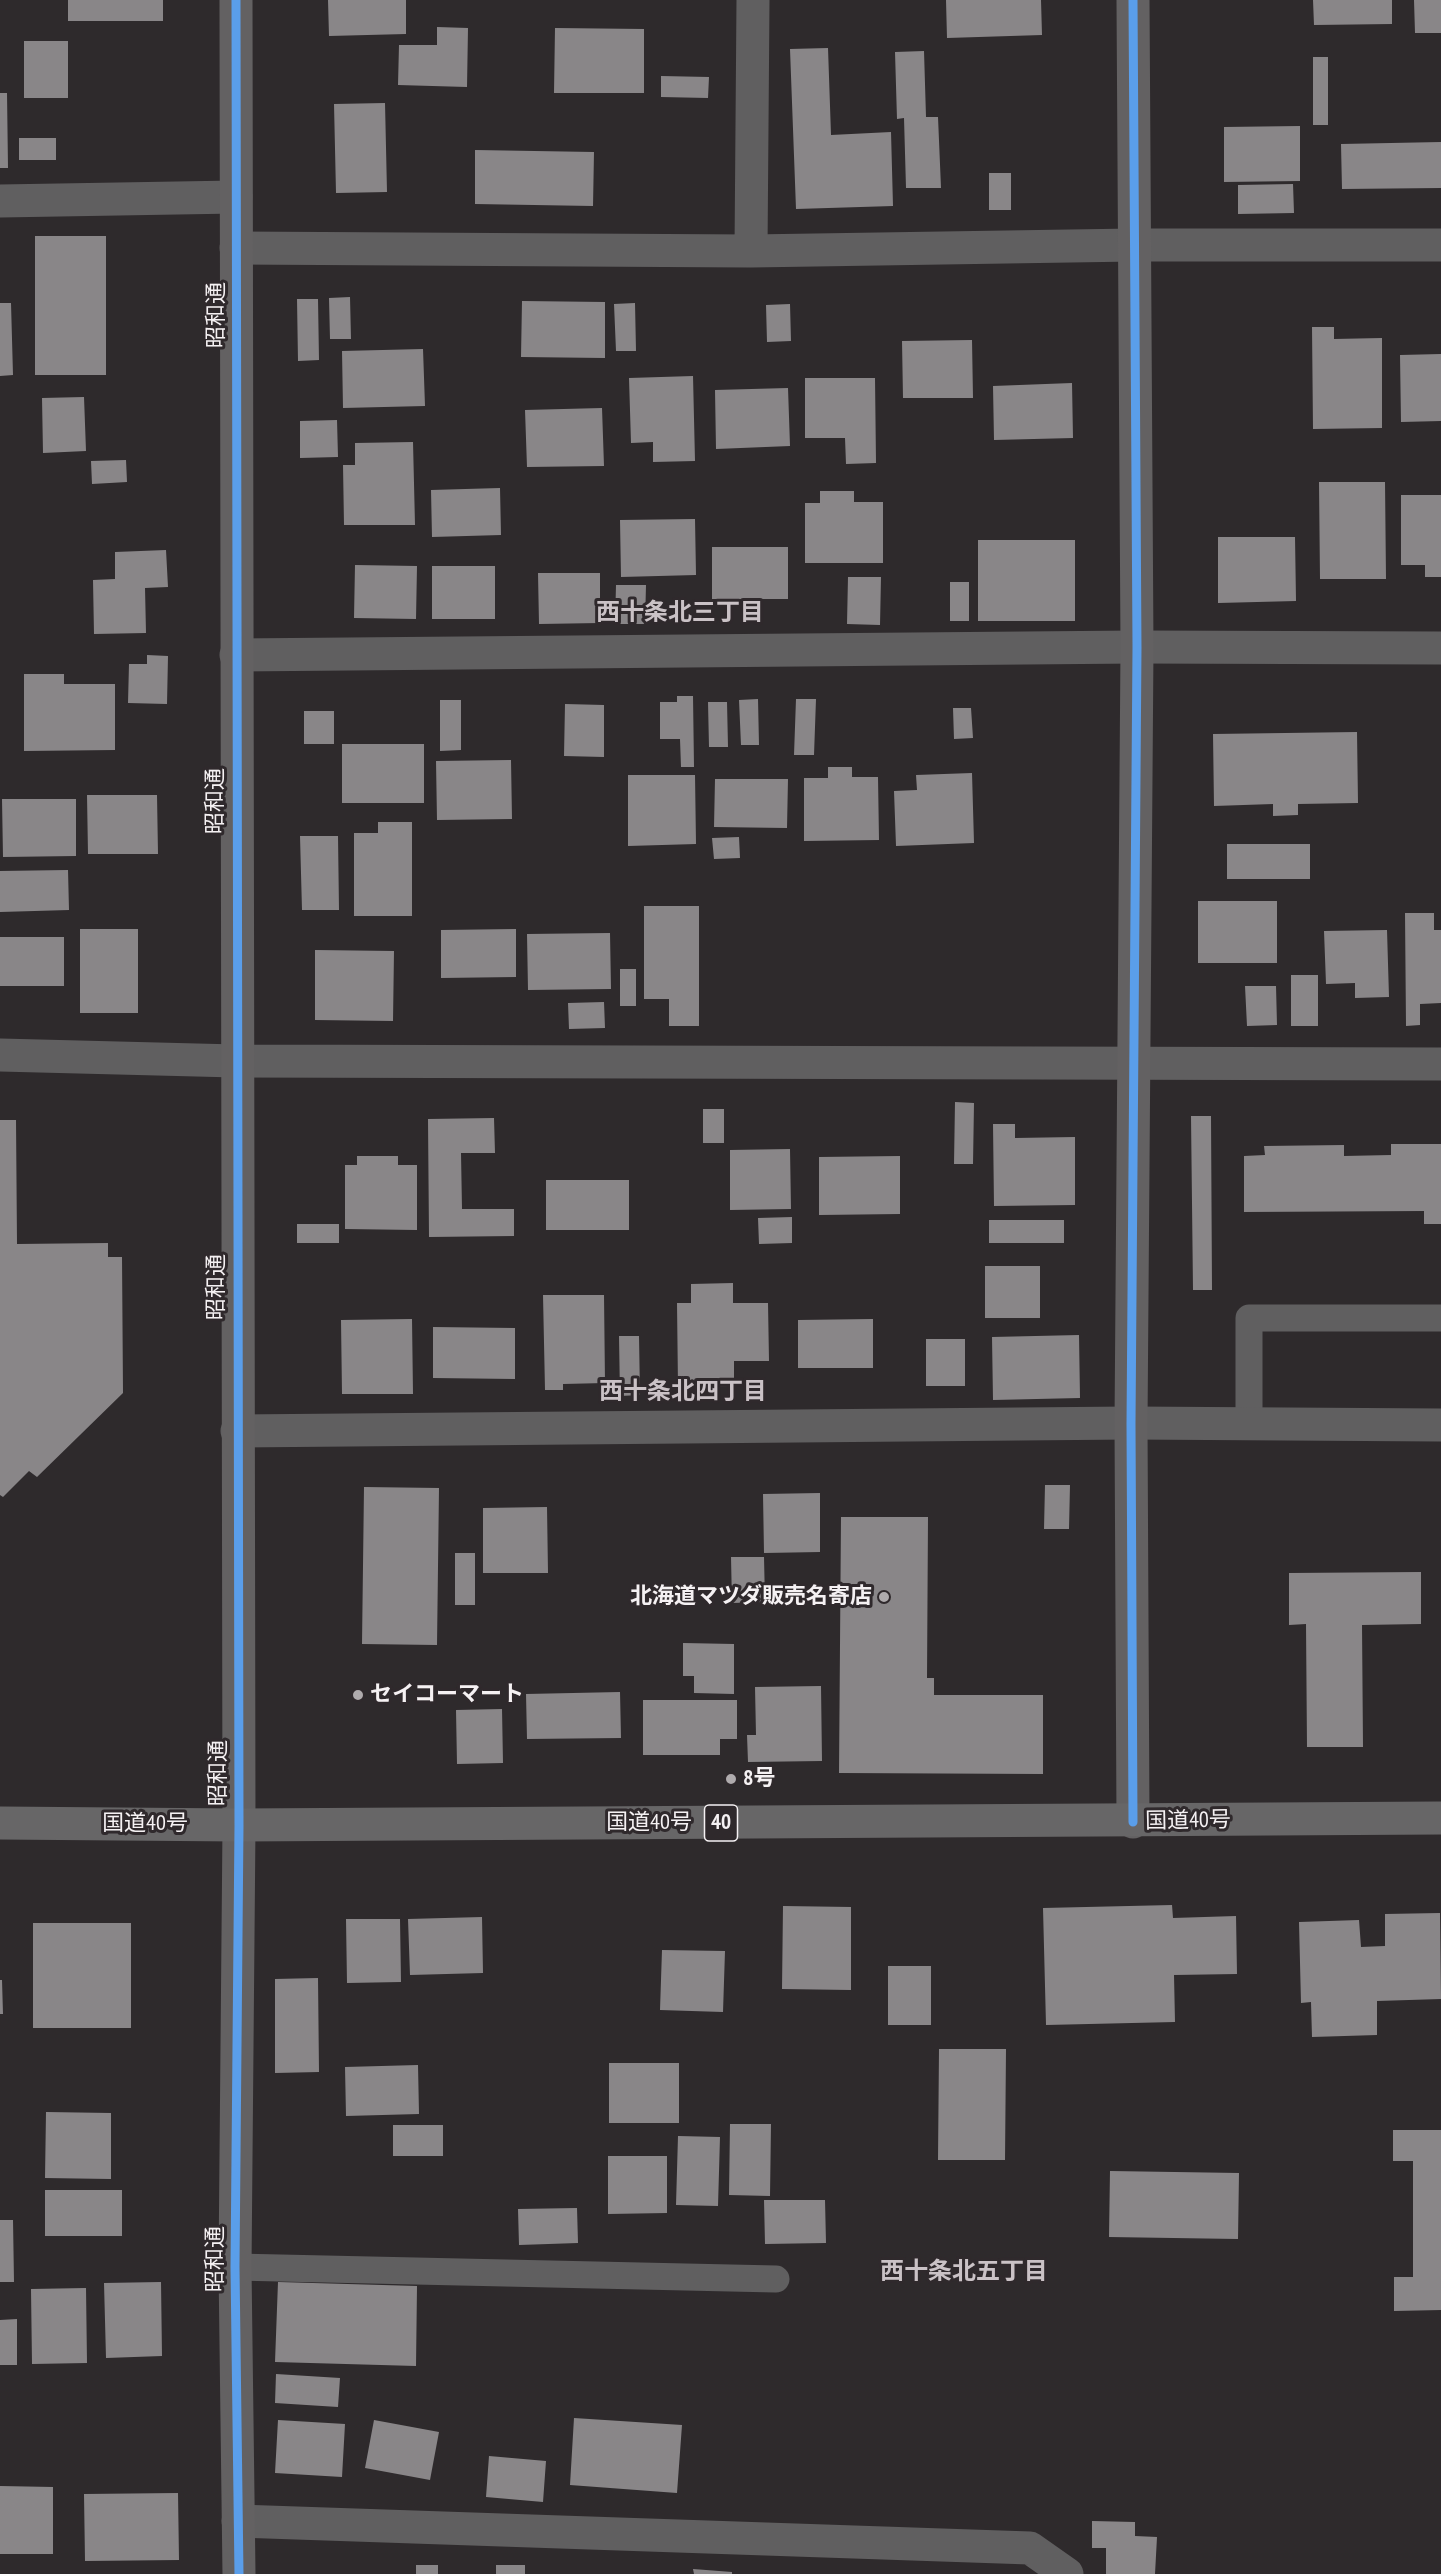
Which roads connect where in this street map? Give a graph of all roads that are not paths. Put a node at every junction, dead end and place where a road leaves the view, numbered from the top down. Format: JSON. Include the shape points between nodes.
{"nodes":[{"id":1,"x":236,"y":0,"type":"edge"},
{"id":2,"x":753,"y":0,"type":"edge"},
{"id":3,"x":1132,"y":0,"type":"edge"},
{"id":4,"x":236,"y":197,"type":"junction"},
{"id":5,"x":0,"y":201,"type":"edge"},
{"id":6,"x":1134,"y":245,"type":"junction"},
{"id":7,"x":1441,"y":245,"type":"edge"},
{"id":8,"x":236,"y":248,"type":"junction"},
{"id":9,"x":751,"y":251,"type":"junction"},
{"id":10,"x":1137,"y":647,"type":"junction"},
{"id":11,"x":1441,"y":648,"type":"edge"},
{"id":12,"x":236,"y":655,"type":"junction"},
{"id":13,"x":0,"y":1055,"type":"edge"},
{"id":14,"x":236,"y":1061,"type":"junction"},
{"id":15,"x":1136,"y":1064,"type":"junction"},
{"id":16,"x":1441,"y":1064,"type":"edge"},
{"id":17,"x":1441,"y":1318,"type":"edge"},
{"id":18,"x":1131,"y":1423,"type":"junction"},
{"id":19,"x":1249,"y":1424,"type":"junction"},
{"id":20,"x":1441,"y":1425,"type":"edge"},
{"id":21,"x":237,"y":1431,"type":"junction"},
{"id":22,"x":1441,"y":1818,"type":"edge"},
{"id":23,"x":1133,"y":1822,"type":"junction"},
{"id":24,"x":0,"y":1823,"type":"edge"},
{"id":25,"x":239,"y":1825,"type":"junction"},
{"id":26,"x":235,"y":2267,"type":"junction"},
{"id":27,"x":776,"y":2279,"type":"dead end"},
{"id":28,"x":238,"y":2521,"type":"junction"},
{"id":29,"x":239,"y":2574,"type":"edge"},
{"id":30,"x":1067,"y":2574,"type":"edge"}],
"edges":[{"from":1,"to":4,"type":"street","name":"昭和通"},
{"from":2,"to":9,"type":"street"},
{"from":3,"to":6,"type":"street"},
{"from":4,"to":5,"type":"street"},
{"from":4,"to":8,"type":"street","name":"昭和通"},
{"from":6,"to":7,"type":"street"},
{"from":6,"to":9,"type":"street"},
{"from":6,"to":10,"type":"street"},
{"from":8,"to":9,"type":"street"},
{"from":8,"to":12,"type":"street","name":"昭和通"},
{"from":10,"to":11,"type":"street"},
{"from":10,"to":12,"type":"street"},
{"from":10,"to":15,"type":"street"},
{"from":12,"to":14,"type":"street","name":"昭和通"},
{"from":13,"to":14,"type":"street"},
{"from":14,"to":15,"type":"street"},
{"from":14,"to":21,"type":"street","name":"昭和通"},
{"from":15,"to":16,"type":"street"},
{"from":15,"to":18,"type":"street"},
{"from":17,"to":19,"type":"lane","via":[[1249,1318]]},
{"from":18,"to":19,"type":"street"},
{"from":18,"to":21,"type":"street"},
{"from":18,"to":23,"type":"street"},
{"from":19,"to":20,"type":"street"},
{"from":21,"to":25,"type":"street","name":"昭和通"},
{"from":22,"to":23,"type":"highway","name":"国道40号","number":"40"},
{"from":23,"to":25,"type":"highway","name":"国道40号","number":"40"},
{"from":24,"to":25,"type":"highway","name":"国道40号","number":"40"},
{"from":25,"to":26,"type":"street","name":"昭和通"},
{"from":26,"to":27,"type":"lane"},
{"from":26,"to":28,"type":"street","name":"昭和通"},
{"from":28,"to":29,"type":"street","name":"昭和通"},
{"from":28,"to":30,"type":"street","via":[[1030,2548]]}]}
